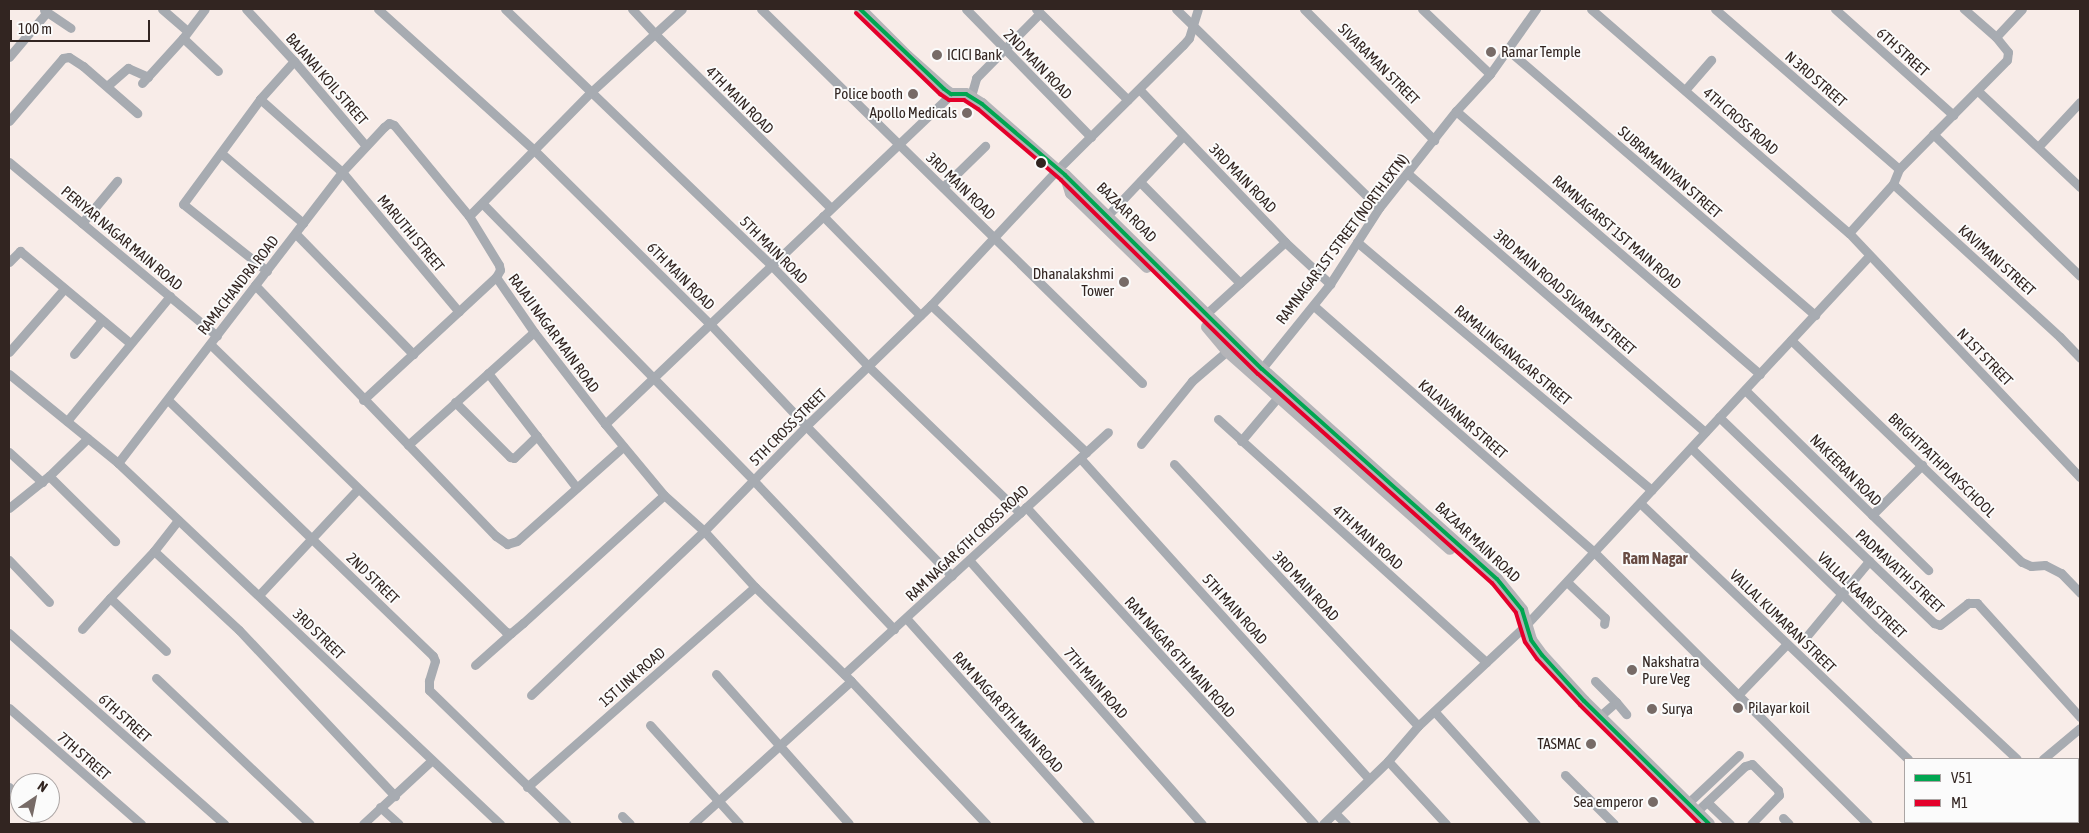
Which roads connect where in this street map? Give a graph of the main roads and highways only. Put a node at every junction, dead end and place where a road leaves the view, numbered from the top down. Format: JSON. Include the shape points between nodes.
{"nodes":[{"id":1,"x":860,"y":9,"type":"edge"},
{"id":2,"x":871,"y":9,"type":"edge"},
{"id":3,"x":960,"y":94,"type":"junction"},
{"id":4,"x":1061,"y":173,"type":"junction"},
{"id":5,"x":1259,"y":373,"type":"junction"},
{"id":6,"x":1524,"y":621,"type":"junction"},
{"id":7,"x":1709,"y":824,"type":"edge"}],
"edges":[{"from":1,"to":3,"type":"main road","name":"BAZAAR ROAD","via":[[907,56]]},
{"from":2,"to":3,"type":"main road","name":"BAZAAR ROAD","via":[[917,57]]},
{"from":3,"to":4,"type":"main road","name":"BAZAAR ROAD","via":[[996,115]]},
{"from":4,"to":5,"type":"main road","name":"BAZAAR ROAD","via":[[1108,215]]},
{"from":4,"to":5,"type":"main road","via":[[1071,193],[1197,316],[1227,351]]},
{"from":5,"to":6,"type":"main road","via":[[1278,397],[1493,586]]},
{"from":5,"to":6,"type":"main road","name":"BAZAAR MAIN ROAD","via":[[1497,578],[1518,603]]},
{"from":6,"to":7,"type":"main road","name":"BAZAAR MAIN ROAD","via":[[1531,640],[1542,655]]}]}
